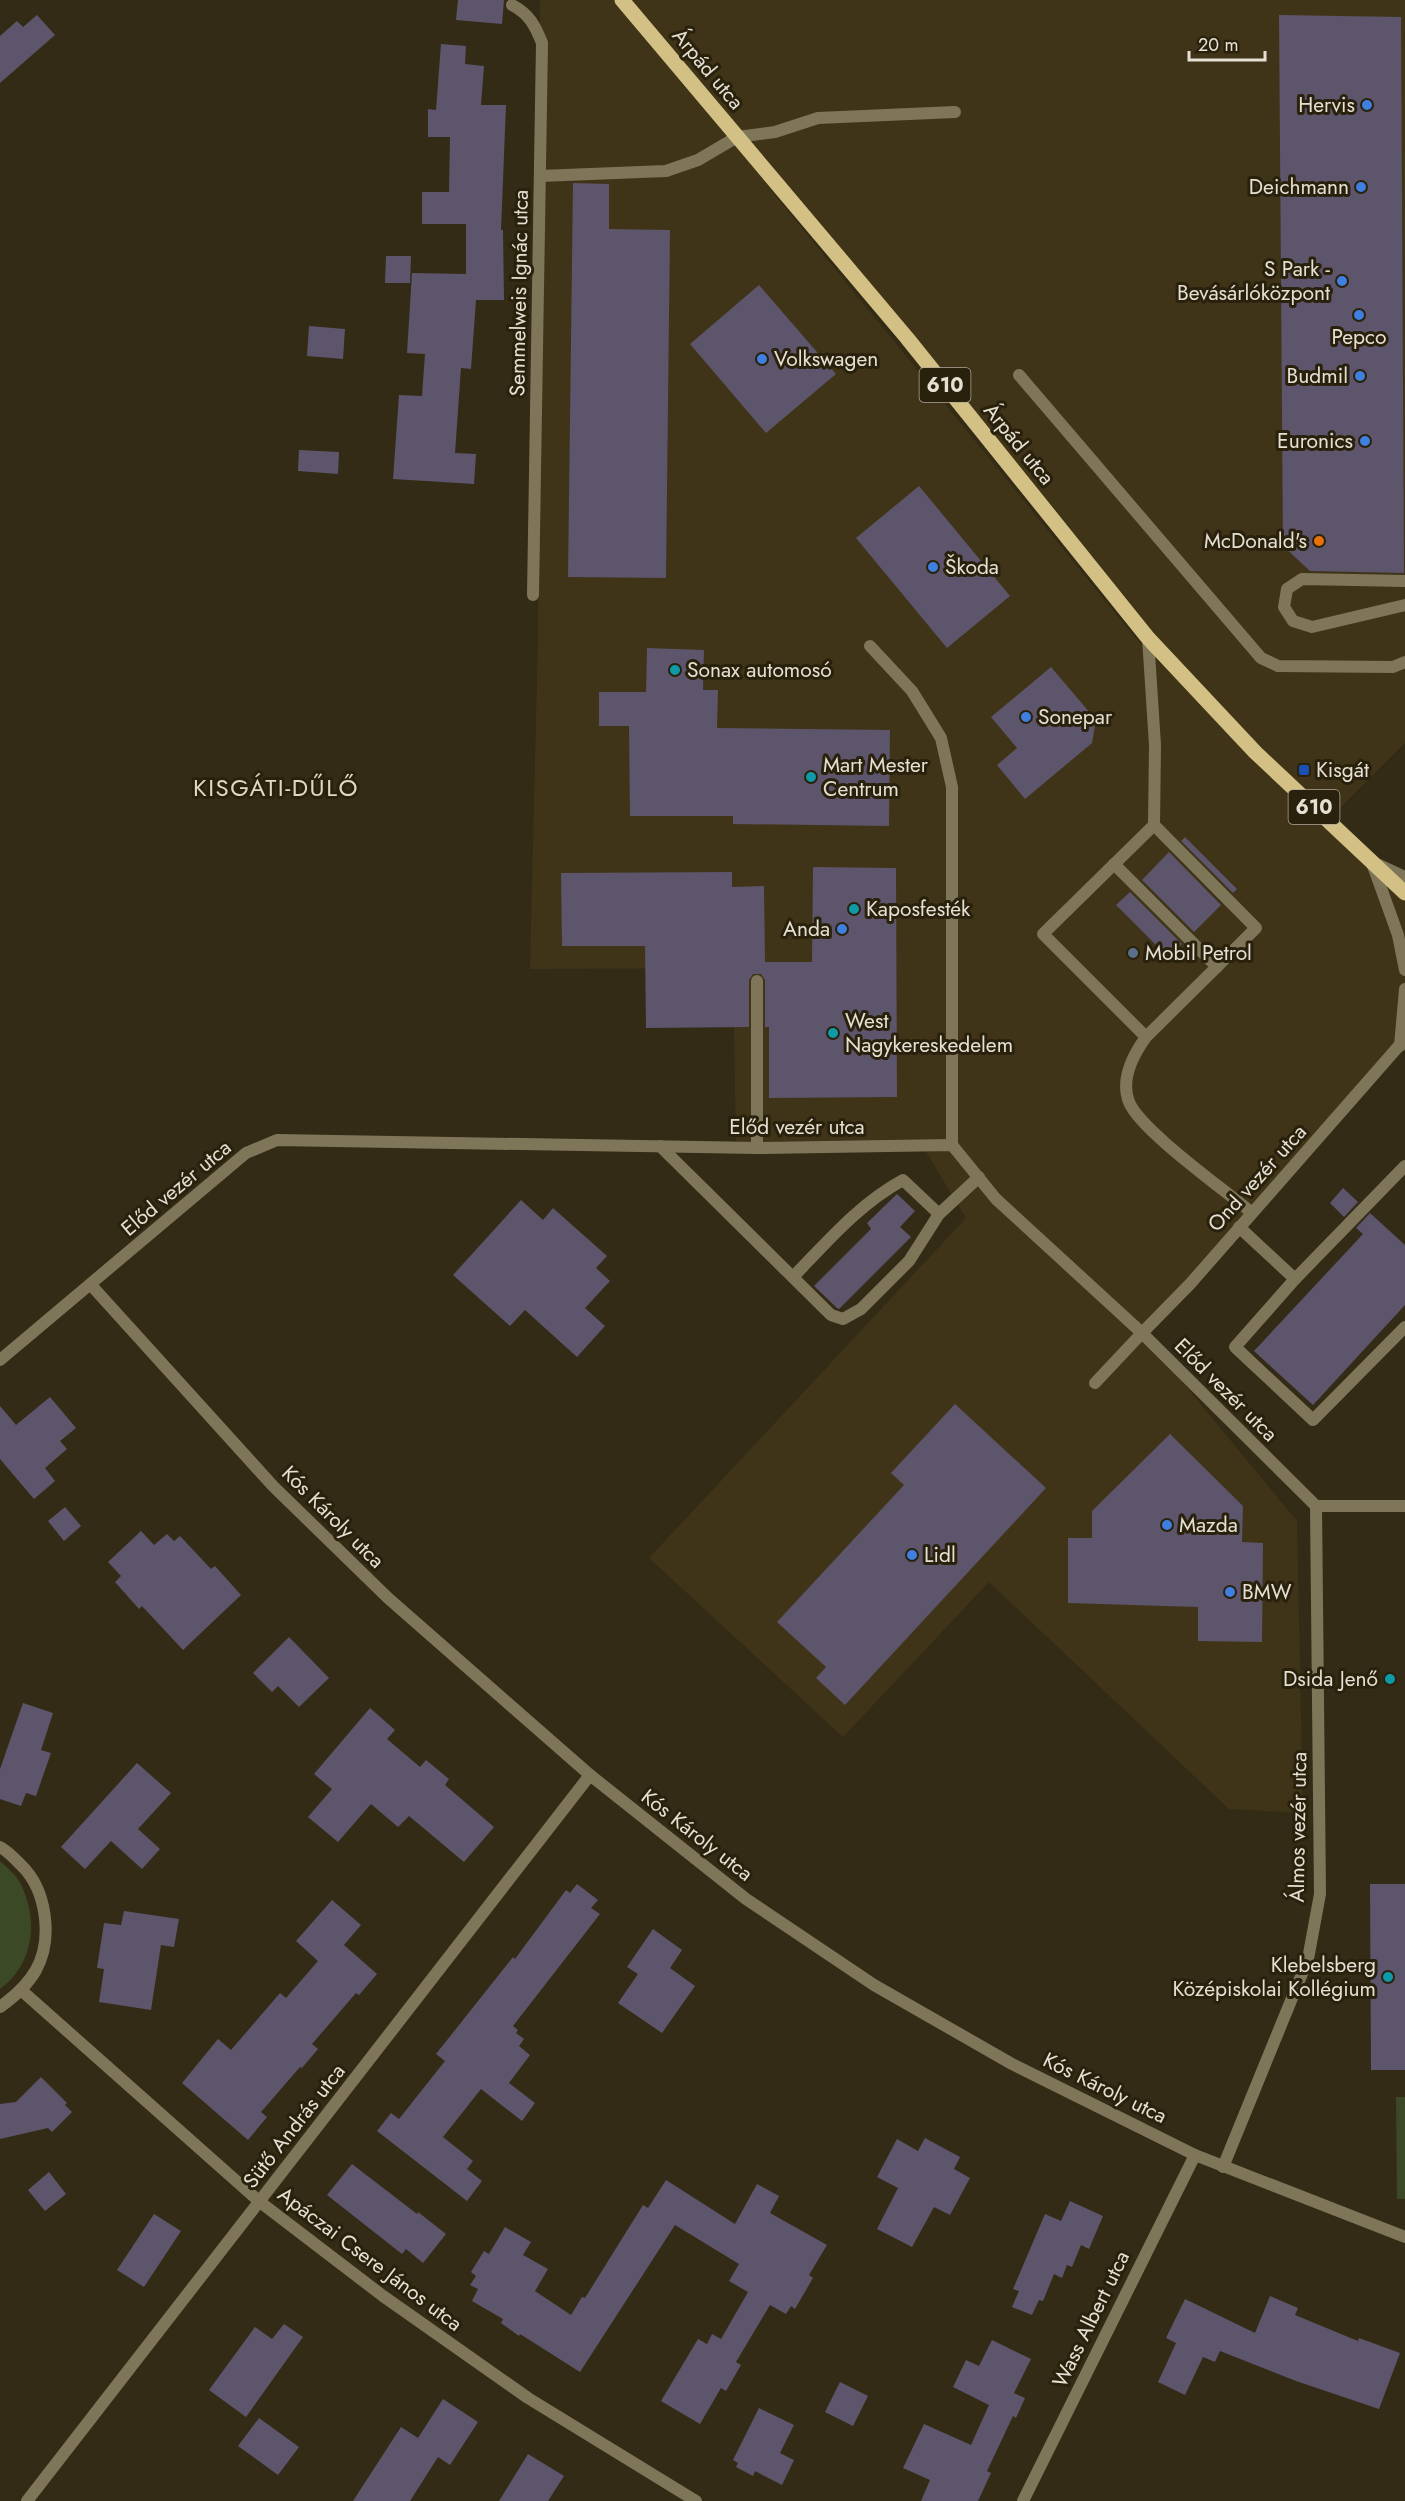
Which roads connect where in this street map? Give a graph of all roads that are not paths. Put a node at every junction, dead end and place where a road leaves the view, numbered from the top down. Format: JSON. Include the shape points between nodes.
{"nodes":[{"id":1,"x":622,"y":0,"type":"edge"},
{"id":2,"x":512,"y":5,"type":"dead end"},
{"id":3,"x":955,"y":112,"type":"dead end"},
{"id":4,"x":737,"y":137,"type":"junction"},
{"id":5,"x":540,"y":176,"type":"junction"},
{"id":6,"x":1019,"y":375,"type":"dead end"},
{"id":7,"x":1405,"y":581,"type":"edge"},
{"id":8,"x":533,"y":595,"type":"dead end"},
{"id":9,"x":1405,"y":605,"type":"edge"},
{"id":10,"x":1148,"y":638,"type":"junction"},
{"id":11,"x":870,"y":646,"type":"dead end"},
{"id":12,"x":1405,"y":662,"type":"edge"},
{"id":13,"x":1154,"y":825,"type":"junction"},
{"id":14,"x":1372,"y":862,"type":"junction"},
{"id":15,"x":1114,"y":864,"type":"junction"},
{"id":16,"x":1405,"y":877,"type":"edge"},
{"id":17,"x":1405,"y":892,"type":"edge"},
{"id":18,"x":1217,"y":967,"type":"junction"},
{"id":19,"x":1405,"y":970,"type":"edge"},
{"id":20,"x":757,"y":981,"type":"dead end"},
{"id":21,"x":1405,"y":989,"type":"edge"},
{"id":22,"x":1146,"y":1037,"type":"junction"},
{"id":23,"x":1403,"y":1043,"type":"edge"},
{"id":24,"x":952,"y":1145,"type":"junction"},
{"id":25,"x":660,"y":1146,"type":"junction"},
{"id":26,"x":757,"y":1148,"type":"junction"},
{"id":27,"x":1405,"y":1167,"type":"edge"},
{"id":28,"x":979,"y":1178,"type":"junction"},
{"id":29,"x":1252,"y":1213,"type":"junction"},
{"id":30,"x":939,"y":1214,"type":"junction"},
{"id":31,"x":1239,"y":1227,"type":"junction"},
{"id":32,"x":793,"y":1277,"type":"junction"},
{"id":33,"x":1294,"y":1279,"type":"junction"},
{"id":34,"x":91,"y":1285,"type":"junction"},
{"id":35,"x":1405,"y":1327,"type":"edge"},
{"id":36,"x":1142,"y":1333,"type":"junction"},
{"id":37,"x":0,"y":1360,"type":"edge"},
{"id":38,"x":1095,"y":1383,"type":"dead end"},
{"id":39,"x":1316,"y":1506,"type":"junction"},
{"id":40,"x":1405,"y":1506,"type":"edge"},
{"id":41,"x":590,"y":1775,"type":"junction"},
{"id":42,"x":0,"y":1847,"type":"edge"},
{"id":43,"x":21,"y":1990,"type":"junction"},
{"id":44,"x":0,"y":2007,"type":"edge"},
{"id":45,"x":1195,"y":2155,"type":"junction"},
{"id":46,"x":1223,"y":2167,"type":"junction"},
{"id":47,"x":260,"y":2202,"type":"junction"},
{"id":48,"x":1405,"y":2237,"type":"edge"},
{"id":49,"x":27,"y":2501,"type":"edge"},
{"id":50,"x":696,"y":2501,"type":"edge"},
{"id":51,"x":1023,"y":2501,"type":"edge"}],
"edges":[{"from":1,"to":4,"type":"main road","name":"Árpád utca","number":"610"},
{"from":2,"to":5,"type":"street","name":"Semmelweis Ignác utca","via":[[524,11],[536,26],[542,43]]},
{"from":3,"to":4,"type":"street","via":[[818,118],[775,132]]},
{"from":4,"to":5,"type":"street","via":[[698,160],[666,171]]},
{"from":4,"to":10,"type":"main road","name":"Árpád utca","number":"610","via":[[907,338]]},
{"from":5,"to":8,"type":"street","name":"Semmelweis Ignác utca"},
{"from":6,"to":12,"type":"street","via":[[1261,658],[1278,666],[1393,667]]},
{"from":7,"to":9,"type":"street","via":[[1302,579],[1287,589],[1284,607],[1293,621],[1312,627]]},
{"from":10,"to":13,"type":"street","via":[[1155,745]]},
{"from":10,"to":14,"type":"main road","name":"Árpád utca","number":"610","via":[[1255,752]]},
{"from":11,"to":24,"type":"street","via":[[912,691],[941,738],[952,787]]},
{"from":13,"to":15,"type":"street"},
{"from":13,"to":18,"type":"street","via":[[1256,928]]},
{"from":14,"to":16,"type":"street"},
{"from":14,"to":17,"type":"main road","name":"Árpád utca","number":"610"},
{"from":14,"to":19,"type":"street","via":[[1398,935]]},
{"from":15,"to":18,"type":"street"},
{"from":15,"to":22,"type":"street","via":[[1043,934]]},
{"from":18,"to":22,"type":"street"},
{"from":20,"to":26,"type":"street"},
{"from":21,"to":23,"type":"street","name":"Ond vezér utca"},
{"from":22,"to":29,"type":"street","via":[[1133,1055],[1126,1081],[1128,1101],[1156,1134]]},
{"from":23,"to":29,"type":"street","name":"Ond vezér utca"},
{"from":24,"to":26,"type":"street","name":"Előd vezér utca"},
{"from":24,"to":28,"type":"street","name":"Előd vezér utca"},
{"from":25,"to":26,"type":"street","name":"Előd vezér utca"},
{"from":25,"to":32,"type":"street"},
{"from":25,"to":34,"type":"street","name":"Előd vezér utca","via":[[277,1140],[246,1153]]},
{"from":27,"to":33,"type":"street"},
{"from":28,"to":30,"type":"street"},
{"from":28,"to":36,"type":"street","name":"Előd vezér utca","via":[[996,1199]]},
{"from":29,"to":31,"type":"street","name":"Ond vezér utca"},
{"from":30,"to":32,"type":"street","via":[[903,1180],[852,1216]]},
{"from":30,"to":32,"type":"street","via":[[909,1261],[861,1309],[843,1319],[831,1315]]},
{"from":31,"to":33,"type":"street"},
{"from":31,"to":36,"type":"street","name":"Ond vezér utca"},
{"from":33,"to":35,"type":"street","via":[[1235,1347],[1313,1420]]},
{"from":34,"to":37,"type":"street","name":"Előd vezér utca"},
{"from":34,"to":41,"type":"street","name":"Kós Károly utca","via":[[273,1486],[388,1598]]},
{"from":36,"to":38,"type":"street","name":"Ond vezér utca"},
{"from":36,"to":39,"type":"street","name":"Előd vezér utca"},
{"from":39,"to":40,"type":"street"},
{"from":39,"to":46,"type":"street","name":"Álmos vezér utca","via":[[1320,1894],[1308,1959]]},
{"from":41,"to":45,"type":"street","name":"Kós Károly utca","via":[[746,1899],[874,1984],[1012,2064]]},
{"from":41,"to":47,"type":"street","name":"Sütő András utca"},
{"from":42,"to":43,"type":"street","via":[[29,1873],[43,1904],[46,1937],[36,1969]]},
{"from":43,"to":44,"type":"street"},
{"from":43,"to":47,"type":"street","name":"Apáczai Csere János utca"},
{"from":45,"to":46,"type":"street","name":"Kós Károly utca"},
{"from":45,"to":51,"type":"street","name":"Wass Albert utca"},
{"from":46,"to":48,"type":"street","name":"Kós Károly utca"},
{"from":47,"to":49,"type":"street","name":"Sütő András utca"},
{"from":47,"to":50,"type":"street","name":"Apáczai Csere János utca","via":[[383,2296],[528,2398]]}]}
